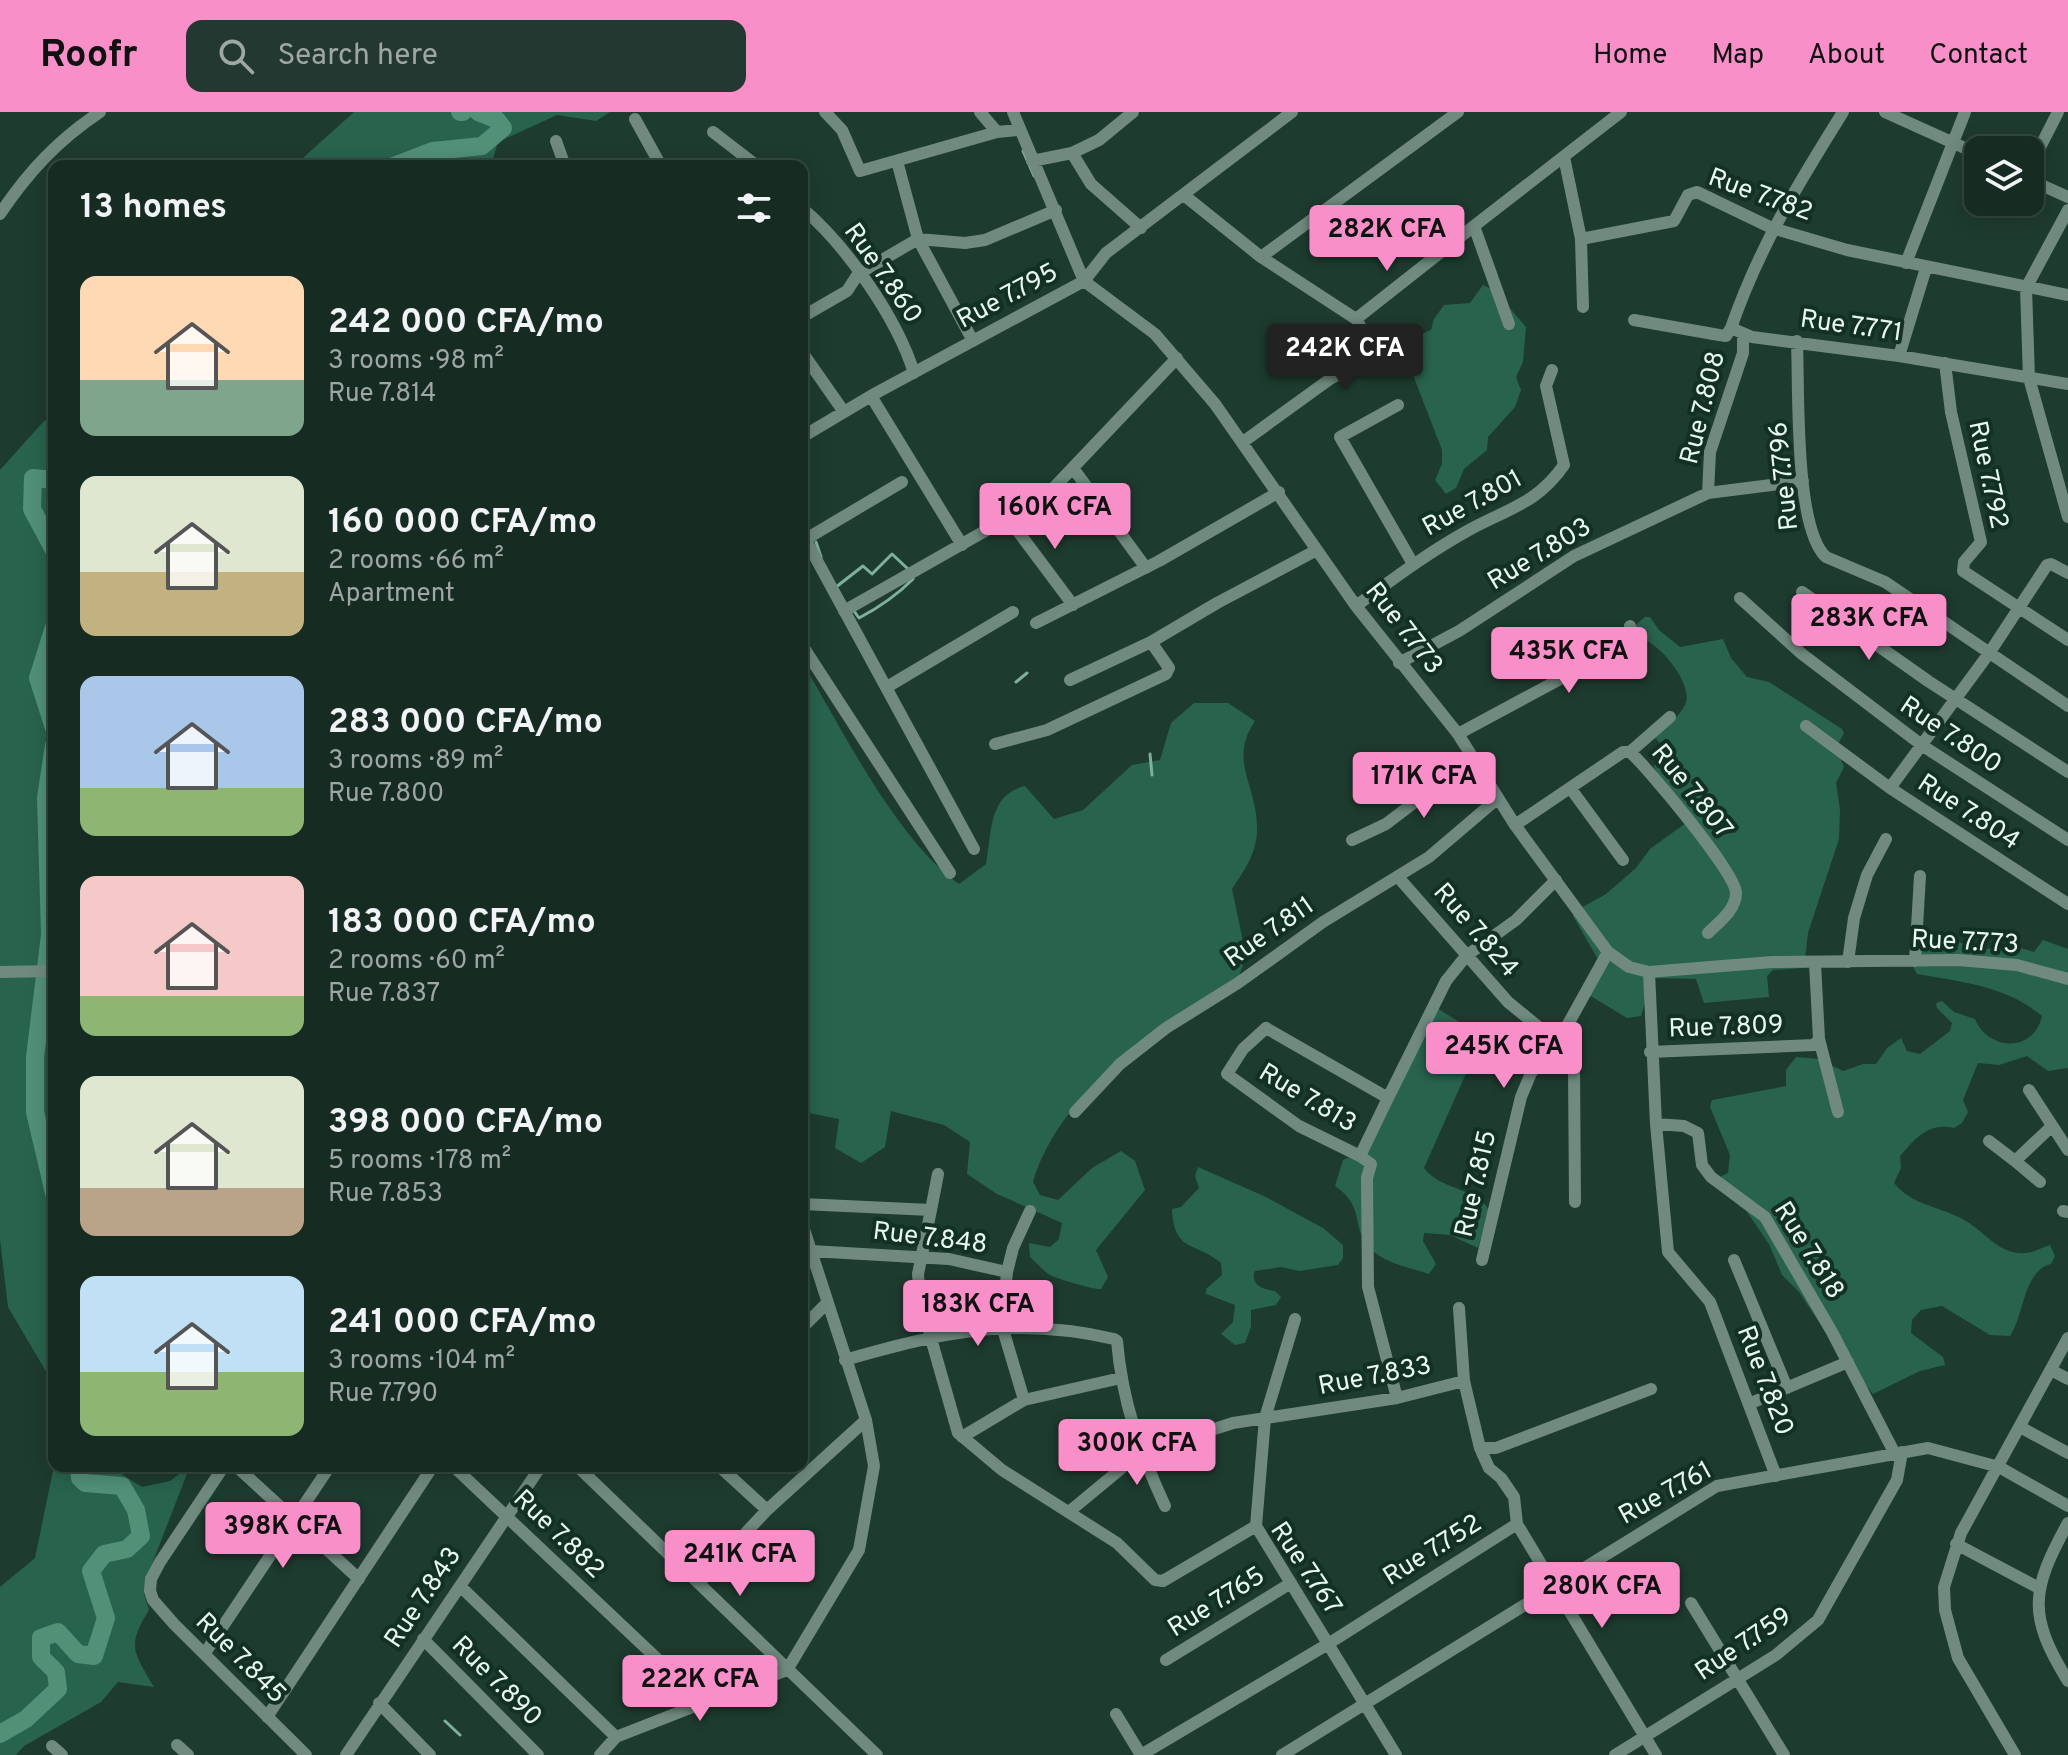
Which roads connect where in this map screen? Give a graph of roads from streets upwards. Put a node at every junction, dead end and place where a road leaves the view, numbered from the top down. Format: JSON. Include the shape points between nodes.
{"nodes":[{"id":1,"x":100,"y":112,"type":"edge"},
{"id":2,"x":825,"y":112,"type":"edge"},
{"id":3,"x":980,"y":112,"type":"edge"},
{"id":4,"x":1013,"y":112,"type":"edge"},
{"id":5,"x":1133,"y":112,"type":"edge"},
{"id":6,"x":1292,"y":112,"type":"edge"},
{"id":7,"x":1458,"y":112,"type":"edge"},
{"id":8,"x":1621,"y":112,"type":"edge"},
{"id":9,"x":1843,"y":112,"type":"edge"},
{"id":10,"x":1887,"y":112,"type":"edge"},
{"id":11,"x":1965,"y":112,"type":"edge"},
{"id":12,"x":2058,"y":112,"type":"edge"},
{"id":13,"x":635,"y":119,"type":"dead end"},
{"id":14,"x":1019,"y":130,"type":"junction"},
{"id":15,"x":713,"y":132,"type":"dead end"},
{"id":16,"x":997,"y":132,"type":"junction"},
{"id":17,"x":2044,"y":140,"type":"edge"},
{"id":18,"x":556,"y":141,"type":"dead end"},
{"id":19,"x":1952,"y":141,"type":"junction"},
{"id":20,"x":1964,"y":147,"type":"edge"},
{"id":21,"x":1072,"y":153,"type":"junction"},
{"id":22,"x":1564,"y":157,"type":"junction"},
{"id":23,"x":563,"y":160,"type":"edge"},
{"id":24,"x":658,"y":160,"type":"edge"},
{"id":25,"x":749,"y":160,"type":"edge"},
{"id":26,"x":897,"y":161,"type":"junction"},
{"id":27,"x":1032,"y":161,"type":"junction"},
{"id":28,"x":2044,"y":186,"type":"edge"},
{"id":29,"x":1185,"y":196,"type":"junction"},
{"id":30,"x":2068,"y":197,"type":"edge"},
{"id":31,"x":1056,"y":210,"type":"junction"},
{"id":32,"x":2068,"y":210,"type":"edge"},
{"id":33,"x":0,"y":214,"type":"edge"},
{"id":34,"x":808,"y":214,"type":"edge"},
{"id":35,"x":1474,"y":226,"type":"junction"},
{"id":36,"x":1141,"y":228,"type":"junction"},
{"id":37,"x":1772,"y":228,"type":"junction"},
{"id":38,"x":918,"y":239,"type":"junction"},
{"id":39,"x":1581,"y":239,"type":"junction"},
{"id":40,"x":1261,"y":257,"type":"junction"},
{"id":41,"x":1906,"y":263,"type":"junction"},
{"id":42,"x":1926,"y":268,"type":"junction"},
{"id":43,"x":858,"y":274,"type":"junction"},
{"id":44,"x":1084,"y":281,"type":"junction"},
{"id":45,"x":2026,"y":288,"type":"junction"},
{"id":46,"x":2068,"y":295,"type":"edge"},
{"id":47,"x":1583,"y":307,"type":"dead end"},
{"id":48,"x":808,"y":314,"type":"edge"},
{"id":49,"x":1356,"y":319,"type":"junction"},
{"id":50,"x":1634,"y":320,"type":"dead end"},
{"id":51,"x":1509,"y":324,"type":"dead end"},
{"id":52,"x":1737,"y":332,"type":"junction"},
{"id":53,"x":973,"y":341,"type":"junction"},
{"id":54,"x":1797,"y":341,"type":"junction"},
{"id":55,"x":1899,"y":356,"type":"junction"},
{"id":56,"x":1177,"y":358,"type":"junction"},
{"id":57,"x":808,"y":361,"type":"edge"},
{"id":58,"x":1945,"y":363,"type":"junction"},
{"id":59,"x":1552,"y":370,"type":"dead end"},
{"id":60,"x":914,"y":373,"type":"junction"},
{"id":61,"x":2029,"y":378,"type":"junction"},
{"id":62,"x":2068,"y":384,"type":"edge"},
{"id":63,"x":871,"y":396,"type":"junction"},
{"id":64,"x":1398,"y":405,"type":"dead end"},
{"id":65,"x":844,"y":412,"type":"junction"},
{"id":66,"x":808,"y":433,"type":"edge"},
{"id":67,"x":1243,"y":442,"type":"junction"},
{"id":68,"x":1073,"y":468,"type":"junction"},
{"id":69,"x":1803,"y":481,"type":"junction"},
{"id":70,"x":902,"y":482,"type":"dead end"},
{"id":71,"x":1279,"y":492,"type":"junction"},
{"id":72,"x":1708,"y":493,"type":"junction"},
{"id":73,"x":2068,"y":517,"type":"edge"},
{"id":74,"x":1008,"y":518,"type":"junction"},
{"id":75,"x":808,"y":534,"type":"edge"},
{"id":76,"x":808,"y":544,"type":"edge"},
{"id":77,"x":962,"y":545,"type":"junction"},
{"id":78,"x":1317,"y":550,"type":"junction"},
{"id":79,"x":1413,"y":564,"type":"junction"},
{"id":80,"x":1146,"y":568,"type":"junction"},
{"id":81,"x":2068,"y":573,"type":"edge"},
{"id":82,"x":1802,"y":592,"type":"dead end"},
{"id":83,"x":1740,"y":598,"type":"dead end"},
{"id":84,"x":1073,"y":605,"type":"junction"},
{"id":85,"x":1356,"y":606,"type":"junction"},
{"id":86,"x":2019,"y":608,"type":"junction"},
{"id":87,"x":844,"y":611,"type":"junction"},
{"id":88,"x":1013,"y":612,"type":"dead end"},
{"id":89,"x":1036,"y":623,"type":"dead end"},
{"id":90,"x":1630,"y":626,"type":"dead end"},
{"id":91,"x":2068,"y":640,"type":"edge"},
{"id":92,"x":1151,"y":642,"type":"junction"},
{"id":93,"x":1990,"y":652,"type":"junction"},
{"id":94,"x":808,"y":654,"type":"edge"},
{"id":95,"x":1399,"y":663,"type":"junction"},
{"id":96,"x":1070,"y":680,"type":"dead end"},
{"id":97,"x":887,"y":687,"type":"junction"},
{"id":98,"x":1957,"y":699,"type":"junction"},
{"id":99,"x":2068,"y":706,"type":"edge"},
{"id":100,"x":1670,"y":717,"type":"dead end"},
{"id":101,"x":1806,"y":726,"type":"dead end"},
{"id":102,"x":1458,"y":734,"type":"junction"},
{"id":103,"x":995,"y":744,"type":"dead end"},
{"id":104,"x":1923,"y":746,"type":"junction"},
{"id":105,"x":1630,"y":752,"type":"junction"},
{"id":106,"x":1471,"y":759,"type":"junction"},
{"id":107,"x":2068,"y":772,"type":"edge"},
{"id":108,"x":1890,"y":788,"type":"junction"},
{"id":109,"x":1571,"y":789,"type":"junction"},
{"id":110,"x":1497,"y":799,"type":"junction"},
{"id":111,"x":1515,"y":825,"type":"junction"},
{"id":112,"x":1886,"y":839,"type":"dead end"},
{"id":113,"x":1352,"y":840,"type":"dead end"},
{"id":114,"x":2068,"y":840,"type":"edge"},
{"id":115,"x":974,"y":849,"type":"dead end"},
{"id":116,"x":1623,"y":860,"type":"dead end"},
{"id":117,"x":950,"y":873,"type":"dead end"},
{"id":118,"x":1920,"y":876,"type":"dead end"},
{"id":119,"x":1398,"y":877,"type":"junction"},
{"id":120,"x":1556,"y":880,"type":"junction"},
{"id":121,"x":2068,"y":904,"type":"edge"},
{"id":122,"x":1708,"y":933,"type":"dead end"},
{"id":123,"x":1608,"y":952,"type":"junction"},
{"id":124,"x":1466,"y":956,"type":"junction"},
{"id":125,"x":1915,"y":961,"type":"junction"},
{"id":126,"x":1848,"y":962,"type":"junction"},
{"id":127,"x":1815,"y":963,"type":"junction"},
{"id":128,"x":48,"y":971,"type":"edge"},
{"id":129,"x":0,"y":972,"type":"edge"},
{"id":130,"x":1649,"y":972,"type":"junction"},
{"id":131,"x":2068,"y":979,"type":"edge"},
{"id":132,"x":1819,"y":1039,"type":"junction"},
{"id":133,"x":1557,"y":1044,"type":"junction"},
{"id":134,"x":1650,"y":1052,"type":"junction"},
{"id":135,"x":2029,"y":1090,"type":"dead end"},
{"id":136,"x":1388,"y":1098,"type":"junction"},
{"id":137,"x":1075,"y":1112,"type":"dead end"},
{"id":138,"x":1838,"y":1112,"type":"dead end"},
{"id":139,"x":1656,"y":1124,"type":"junction"},
{"id":140,"x":2052,"y":1126,"type":"junction"},
{"id":141,"x":1989,"y":1141,"type":"dead end"},
{"id":142,"x":2068,"y":1150,"type":"edge"},
{"id":143,"x":1360,"y":1156,"type":"junction"},
{"id":144,"x":2015,"y":1161,"type":"junction"},
{"id":145,"x":938,"y":1174,"type":"dead end"},
{"id":146,"x":2040,"y":1182,"type":"dead end"},
{"id":147,"x":1575,"y":1202,"type":"dead end"},
{"id":148,"x":808,"y":1204,"type":"edge"},
{"id":149,"x":931,"y":1210,"type":"junction"},
{"id":150,"x":1030,"y":1211,"type":"dead end"},
{"id":151,"x":808,"y":1242,"type":"edge"},
{"id":152,"x":811,"y":1251,"type":"junction"},
{"id":153,"x":920,"y":1256,"type":"junction"},
{"id":154,"x":1482,"y":1260,"type":"dead end"},
{"id":155,"x":1734,"y":1260,"type":"dead end"},
{"id":156,"x":1007,"y":1272,"type":"junction"},
{"id":157,"x":827,"y":1303,"type":"junction"},
{"id":158,"x":1459,"y":1308,"type":"dead end"},
{"id":159,"x":1295,"y":1319,"type":"dead end"},
{"id":160,"x":808,"y":1322,"type":"edge"},
{"id":161,"x":1002,"y":1326,"type":"junction"},
{"id":162,"x":928,"y":1336,"type":"junction"},
{"id":163,"x":2068,"y":1338,"type":"edge"},
{"id":164,"x":845,"y":1360,"type":"junction"},
{"id":165,"x":1848,"y":1362,"type":"junction"},
{"id":166,"x":2051,"y":1370,"type":"junction"},
{"id":167,"x":1121,"y":1378,"type":"junction"},
{"id":168,"x":2068,"y":1379,"type":"edge"},
{"id":169,"x":1464,"y":1381,"type":"junction"},
{"id":170,"x":1787,"y":1388,"type":"junction"},
{"id":171,"x":1651,"y":1389,"type":"dead end"},
{"id":172,"x":1397,"y":1398,"type":"junction"},
{"id":173,"x":1024,"y":1400,"type":"junction"},
{"id":174,"x":1751,"y":1403,"type":"junction"},
{"id":175,"x":1265,"y":1418,"type":"junction"},
{"id":176,"x":866,"y":1420,"type":"junction"},
{"id":177,"x":2020,"y":1427,"type":"junction"},
{"id":178,"x":962,"y":1437,"type":"junction"},
{"id":179,"x":1480,"y":1448,"type":"junction"},
{"id":180,"x":1140,"y":1453,"type":"junction"},
{"id":181,"x":1898,"y":1453,"type":"junction"},
{"id":182,"x":2068,"y":1453,"type":"edge"},
{"id":183,"x":1999,"y":1467,"type":"junction"},
{"id":184,"x":220,"y":1472,"type":"edge"},
{"id":185,"x":242,"y":1472,"type":"edge"},
{"id":186,"x":326,"y":1472,"type":"edge"},
{"id":187,"x":429,"y":1472,"type":"edge"},
{"id":188,"x":459,"y":1472,"type":"edge"},
{"id":189,"x":537,"y":1472,"type":"edge"},
{"id":190,"x":583,"y":1472,"type":"edge"},
{"id":191,"x":726,"y":1472,"type":"edge"},
{"id":192,"x":1776,"y":1476,"type":"junction"},
{"id":193,"x":1165,"y":1506,"type":"dead end"},
{"id":194,"x":2068,"y":1506,"type":"edge"},
{"id":195,"x":767,"y":1510,"type":"junction"},
{"id":196,"x":1070,"y":1511,"type":"junction"},
{"id":197,"x":506,"y":1515,"type":"junction"},
{"id":198,"x":294,"y":1520,"type":"junction"},
{"id":199,"x":2068,"y":1523,"type":"edge"},
{"id":200,"x":1517,"y":1524,"type":"junction"},
{"id":201,"x":1256,"y":1526,"type":"junction"},
{"id":202,"x":1956,"y":1544,"type":"junction"},
{"id":203,"x":359,"y":1579,"type":"junction"},
{"id":204,"x":699,"y":1583,"type":"junction"},
{"id":205,"x":1291,"y":1583,"type":"junction"},
{"id":206,"x":460,"y":1586,"type":"junction"},
{"id":207,"x":1556,"y":1588,"type":"junction"},
{"id":208,"x":2039,"y":1588,"type":"junction"},
{"id":209,"x":1691,"y":1603,"type":"dead end"},
{"id":210,"x":423,"y":1639,"type":"junction"},
{"id":211,"x":1328,"y":1644,"type":"junction"},
{"id":212,"x":205,"y":1653,"type":"junction"},
{"id":213,"x":1166,"y":1660,"type":"dead end"},
{"id":214,"x":787,"y":1670,"type":"junction"},
{"id":215,"x":1737,"y":1679,"type":"junction"},
{"id":216,"x":2067,"y":1679,"type":"edge"},
{"id":217,"x":703,"y":1702,"type":"junction"},
{"id":218,"x":379,"y":1703,"type":"junction"},
{"id":219,"x":1365,"y":1704,"type":"junction"},
{"id":220,"x":1116,"y":1714,"type":"dead end"},
{"id":221,"x":267,"y":1717,"type":"junction"},
{"id":222,"x":1645,"y":1736,"type":"junction"},
{"id":223,"x":616,"y":1737,"type":"junction"},
{"id":224,"x":177,"y":1745,"type":"dead end"},
{"id":225,"x":2012,"y":1751,"type":"edge"},
{"id":226,"x":188,"y":1755,"type":"edge"},
{"id":227,"x":306,"y":1755,"type":"edge"},
{"id":228,"x":346,"y":1755,"type":"edge"},
{"id":229,"x":430,"y":1755,"type":"edge"},
{"id":230,"x":538,"y":1755,"type":"edge"},
{"id":231,"x":600,"y":1755,"type":"edge"},
{"id":232,"x":877,"y":1755,"type":"edge"},
{"id":233,"x":1141,"y":1755,"type":"edge"},
{"id":234,"x":1282,"y":1755,"type":"edge"},
{"id":235,"x":1396,"y":1755,"type":"edge"},
{"id":236,"x":1615,"y":1755,"type":"edge"},
{"id":237,"x":1656,"y":1755,"type":"edge"},
{"id":238,"x":1784,"y":1755,"type":"edge"},
{"id":239,"x":1997,"y":1755,"type":"edge"}],
"edges":[{"from":1,"to":33,"type":"street","via":[[27,174]]},
{"from":2,"to":26,"type":"street","via":[[842,130],[856,169]]},
{"from":3,"to":16,"type":"street"},
{"from":4,"to":14,"type":"street"},
{"from":5,"to":21,"type":"street","via":[[1099,140]]},
{"from":6,"to":29,"type":"street","name":"Rue 7.795"},
{"from":7,"to":40,"type":"street"},
{"from":8,"to":22,"type":"street"},
{"from":9,"to":37,"type":"street","name":"Rue 7.808"},
{"from":10,"to":19,"type":"street"},
{"from":11,"to":19,"type":"street"},
{"from":12,"to":17,"type":"street"},
{"from":13,"to":24,"type":"street"},
{"from":14,"to":16,"type":"street"},
{"from":14,"to":27,"type":"street"},
{"from":15,"to":25,"type":"street"},
{"from":16,"to":26,"type":"street"},
{"from":18,"to":23,"type":"street"},
{"from":19,"to":20,"type":"street"},
{"from":19,"to":41,"type":"street"},
{"from":21,"to":27,"type":"street"},
{"from":21,"to":36,"type":"street","via":[[1091,184]]},
{"from":22,"to":35,"type":"street"},
{"from":22,"to":39,"type":"street"},
{"from":26,"to":38,"type":"street"},
{"from":27,"to":31,"type":"street"},
{"from":28,"to":30,"type":"street"},
{"from":29,"to":36,"type":"street","name":"Rue 7.795"},
{"from":29,"to":40,"type":"street"},
{"from":31,"to":38,"type":"street","via":[[985,240]]},
{"from":31,"to":44,"type":"street"},
{"from":32,"to":45,"type":"street"},
{"from":34,"to":43,"type":"street","name":"Rue 7.860"},
{"from":35,"to":49,"type":"street"},
{"from":35,"to":51,"type":"street"},
{"from":36,"to":44,"type":"street","name":"Rue 7.795","via":[[1106,253]]},
{"from":37,"to":39,"type":"street","name":"Rue 7.782","via":[[1691,191],[1674,221]]},
{"from":37,"to":41,"type":"street","name":"Rue 7.782"},
{"from":37,"to":52,"type":"street","name":"Rue 7.808","via":[[1750,274]]},
{"from":38,"to":43,"type":"street"},
{"from":38,"to":53,"type":"street"},
{"from":39,"to":47,"type":"street"},
{"from":40,"to":49,"type":"street"},
{"from":41,"to":42,"type":"street","name":"Rue 7.782"},
{"from":42,"to":45,"type":"street","name":"Rue 7.782"},
{"from":42,"to":55,"type":"street"},
{"from":43,"to":48,"type":"street","via":[[847,291]]},
{"from":43,"to":60,"type":"street","name":"Rue 7.860","via":[[902,340]]},
{"from":44,"to":53,"type":"street","name":"Rue 7.795"},
{"from":44,"to":56,"type":"street","name":"Rue 7.773","via":[[1145,326]]},
{"from":45,"to":46,"type":"street","name":"Rue 7.782"},
{"from":45,"to":61,"type":"street"},
{"from":49,"to":67,"type":"street","via":[[1372,346],[1370,358],[1330,379]]},
{"from":50,"to":52,"type":"street","name":"Rue 7.771","via":[[1726,336]]},
{"from":52,"to":54,"type":"street","name":"Rue 7.771"},
{"from":52,"to":72,"type":"street","name":"Rue 7.808","via":[[1743,353],[1710,452]]},
{"from":53,"to":60,"type":"street","name":"Rue 7.795"},
{"from":54,"to":55,"type":"street","name":"Rue 7.771"},
{"from":54,"to":69,"type":"street","name":"Rue 7.796"},
{"from":55,"to":58,"type":"street","name":"Rue 7.771"},
{"from":56,"to":67,"type":"street","name":"Rue 7.773"},
{"from":56,"to":68,"type":"street"},
{"from":57,"to":65,"type":"street"},
{"from":58,"to":61,"type":"street","name":"Rue 7.771"},
{"from":58,"to":86,"type":"street","name":"Rue 7.792","via":[[1981,542],[1963,571]]},
{"from":59,"to":79,"type":"street","name":"Rue 7.801","via":[[1546,386],[1564,465],[1559,472],[1538,495]]},
{"from":60,"to":63,"type":"street","name":"Rue 7.795"},
{"from":61,"to":62,"type":"street","name":"Rue 7.771"},
{"from":61,"to":73,"type":"street"},
{"from":63,"to":65,"type":"street","name":"Rue 7.795"},
{"from":63,"to":77,"type":"street"},
{"from":64,"to":79,"type":"street","via":[[1340,437]]},
{"from":65,"to":66,"type":"street","name":"Rue 7.795"},
{"from":67,"to":71,"type":"street","name":"Rue 7.773"},
{"from":68,"to":74,"type":"street","via":[[1045,497]]},
{"from":68,"to":80,"type":"street"},
{"from":69,"to":72,"type":"street","name":"Rue 7.808"},
{"from":69,"to":93,"type":"street","name":"Rue 7.796","via":[[1809,533],[1818,550],[1885,582]]},
{"from":70,"to":75,"type":"street"},
{"from":71,"to":78,"type":"street","name":"Rue 7.773"},
{"from":71,"to":80,"type":"street"},
{"from":72,"to":95,"type":"street","name":"Rue 7.803","via":[[1574,556]]},
{"from":74,"to":77,"type":"street"},
{"from":74,"to":84,"type":"street"},
{"from":76,"to":87,"type":"street"},
{"from":77,"to":87,"type":"street"},
{"from":78,"to":85,"type":"street","name":"Rue 7.773"},
{"from":78,"to":92,"type":"street"},
{"from":79,"to":85,"type":"street","name":"Rue 7.801"},
{"from":80,"to":84,"type":"street"},
{"from":81,"to":86,"type":"street","name":"Rue 7.804","via":[[2047,565]]},
{"from":82,"to":98,"type":"street"},
{"from":83,"to":104,"type":"street","name":"Rue 7.800","via":[[1802,654]]},
{"from":84,"to":89,"type":"street"},
{"from":85,"to":95,"type":"street","name":"Rue 7.773"},
{"from":86,"to":91,"type":"street"},
{"from":86,"to":93,"type":"street","name":"Rue 7.804"},
{"from":87,"to":97,"type":"street"},
{"from":88,"to":97,"type":"street"},
{"from":90,"to":102,"type":"street","via":[[1632,635],[1614,650]]},
{"from":92,"to":96,"type":"street"},
{"from":92,"to":103,"type":"street","via":[[1169,668],[1166,674],[1047,730]]},
{"from":93,"to":98,"type":"street","name":"Rue 7.804"},
{"from":93,"to":99,"type":"street","name":"Rue 7.796"},
{"from":94,"to":117,"type":"street"},
{"from":95,"to":102,"type":"street","name":"Rue 7.773"},
{"from":97,"to":115,"type":"street"},
{"from":98,"to":104,"type":"street","name":"Rue 7.804"},
{"from":98,"to":107,"type":"street"},
{"from":100,"to":105,"type":"street"},
{"from":101,"to":108,"type":"street"},
{"from":102,"to":106,"type":"street","name":"Rue 7.773"},
{"from":104,"to":108,"type":"street","name":"Rue 7.804"},
{"from":104,"to":114,"type":"street","name":"Rue 7.800"},
{"from":105,"to":109,"type":"street","name":"Rue 7.807"},
{"from":105,"to":122,"type":"street","name":"Rue 7.807","via":[[1733,880],[1733,905]]},
{"from":106,"to":110,"type":"street","name":"Rue 7.773"},
{"from":106,"to":113,"type":"street","via":[[1386,824]]},
{"from":108,"to":121,"type":"street","name":"Rue 7.804"},
{"from":109,"to":111,"type":"street","name":"Rue 7.807"},
{"from":109,"to":116,"type":"street"},
{"from":110,"to":111,"type":"street","name":"Rue 7.773"},
{"from":110,"to":119,"type":"street","name":"Rue 7.811"},
{"from":111,"to":120,"type":"street","name":"Rue 7.773"},
{"from":112,"to":126,"type":"street","via":[[1867,875]]},
{"from":118,"to":125,"type":"street"},
{"from":119,"to":124,"type":"street","name":"Rue 7.824"},
{"from":119,"to":137,"type":"street","name":"Rue 7.811","via":[[1166,1028],[1120,1064]]},
{"from":120,"to":123,"type":"street","name":"Rue 7.773"},
{"from":120,"to":124,"type":"street","name":"Rue 7.813","via":[[1516,920]]},
{"from":123,"to":130,"type":"street","name":"Rue 7.773","via":[[1629,967]]},
{"from":123,"to":133,"type":"street","name":"Rue 7.815"},
{"from":124,"to":133,"type":"street","name":"Rue 7.824"},
{"from":124,"to":136,"type":"street","name":"Rue 7.813","via":[[1446,981]]},
{"from":125,"to":126,"type":"street","name":"Rue 7.773"},
{"from":125,"to":131,"type":"street","name":"Rue 7.773","via":[[2017,965]]},
{"from":126,"to":127,"type":"street","name":"Rue 7.773"},
{"from":127,"to":130,"type":"street","name":"Rue 7.773"},
{"from":127,"to":132,"type":"street","name":"Rue 7.809"},
{"from":128,"to":129,"type":"street"},
{"from":130,"to":134,"type":"street"},
{"from":132,"to":134,"type":"street","name":"Rue 7.809","via":[[1807,1047]]},
{"from":132,"to":138,"type":"street"},
{"from":133,"to":147,"type":"street","via":[[1568,1051],[1574,1067]]},
{"from":133,"to":154,"type":"street","name":"Rue 7.815","via":[[1531,1073],[1521,1097]]},
{"from":134,"to":139,"type":"street"},
{"from":135,"to":140,"type":"street"},
{"from":136,"to":143,"type":"street","name":"Rue 7.813"},
{"from":136,"to":143,"type":"street","name":"Rue 7.813","via":[[1266,1028],[1227,1074],[1299,1126]]},
{"from":139,"to":165,"type":"street","name":"Rue 7.818","via":[[1698,1133],[1706,1171],[1765,1217]]},
{"from":139,"to":174,"type":"street","name":"Rue 7.820","via":[[1668,1252],[1710,1302]]},
{"from":140,"to":142,"type":"street"},
{"from":140,"to":144,"type":"street"},
{"from":141,"to":144,"type":"street"},
{"from":143,"to":172,"type":"street","via":[[1371,1164],[1368,1287]]},
{"from":144,"to":146,"type":"street"},
{"from":145,"to":149,"type":"street","name":"Rue 7.767"},
{"from":148,"to":149,"type":"street"},
{"from":149,"to":153,"type":"street","name":"Rue 7.767"},
{"from":150,"to":156,"type":"street"},
{"from":151,"to":152,"type":"street"},
{"from":152,"to":153,"type":"street","name":"Rue 7.848"},
{"from":152,"to":157,"type":"street"},
{"from":153,"to":156,"type":"street","name":"Rue 7.848"},
{"from":153,"to":162,"type":"street","name":"Rue 7.767","via":[[920,1300]]},
{"from":155,"to":170,"type":"street"},
{"from":156,"to":161,"type":"street","name":"Rue 7.848"},
{"from":157,"to":160,"type":"street"},
{"from":157,"to":164,"type":"street"},
{"from":158,"to":169,"type":"street"},
{"from":159,"to":175,"type":"street"},
{"from":161,"to":162,"type":"street"},
{"from":161,"to":167,"type":"street","via":[[1063,1327],[1115,1340]]},
{"from":161,"to":173,"type":"street","name":"Rue 7.848"},
{"from":162,"to":164,"type":"street"},
{"from":162,"to":178,"type":"street","name":"Rue 7.767","via":[[950,1414]]},
{"from":163,"to":166,"type":"street"},
{"from":164,"to":176,"type":"street"},
{"from":165,"to":170,"type":"street"},
{"from":165,"to":181,"type":"street","name":"Rue 7.818"},
{"from":166,"to":168,"type":"street"},
{"from":166,"to":177,"type":"street"},
{"from":167,"to":173,"type":"street"},
{"from":167,"to":180,"type":"street"},
{"from":169,"to":172,"type":"street","name":"Rue 7.833"},
{"from":169,"to":179,"type":"street","name":"Rue 7.833"},
{"from":170,"to":174,"type":"street"},
{"from":171,"to":179,"type":"street","via":[[1506,1445]]},
{"from":172,"to":175,"type":"street","name":"Rue 7.833"},
{"from":173,"to":178,"type":"street"},
{"from":174,"to":192,"type":"street","name":"Rue 7.820"},
{"from":175,"to":180,"type":"street","name":"Rue 7.833"},
{"from":175,"to":201,"type":"street"},
{"from":176,"to":195,"type":"street"},
{"from":176,"to":214,"type":"street","via":[[874,1466],[859,1550]]},
{"from":177,"to":182,"type":"street"},
{"from":177,"to":183,"type":"street"},
{"from":178,"to":196,"type":"street","name":"Rue 7.767","via":[[1002,1470]]},
{"from":179,"to":200,"type":"street","name":"Rue 7.833","via":[[1489,1468],[1514,1497]]},
{"from":180,"to":193,"type":"street"},
{"from":180,"to":196,"type":"street","name":"Rue 7.833"},
{"from":181,"to":183,"type":"street","name":"Rue 7.761","via":[[1944,1450]]},
{"from":181,"to":192,"type":"street","name":"Rue 7.761"},
{"from":181,"to":215,"type":"street","name":"Rue 7.759","via":[[1897,1480],[1823,1614],[1776,1655]]},
{"from":183,"to":194,"type":"street","name":"Rue 7.761"},
{"from":183,"to":202,"type":"street"},
{"from":184,"to":212,"type":"street","name":"Rue 7.845","via":[[151,1579],[153,1600]]},
{"from":185,"to":198,"type":"street"},
{"from":186,"to":198,"type":"street"},
{"from":187,"to":203,"type":"street"},
{"from":188,"to":197,"type":"street","name":"Rue 7.882"},
{"from":189,"to":197,"type":"street","name":"Rue 7.843"},
{"from":190,"to":204,"type":"street"},
{"from":191,"to":195,"type":"street"},
{"from":192,"to":207,"type":"street","name":"Rue 7.761","via":[[1717,1486]]},
{"from":195,"to":204,"type":"street"},
{"from":196,"to":201,"type":"street","name":"Rue 7.767","via":[[1117,1543],[1155,1580],[1163,1581]]},
{"from":197,"to":206,"type":"street","name":"Rue 7.843"},
{"from":197,"to":217,"type":"street","name":"Rue 7.882"},
{"from":198,"to":203,"type":"street"},
{"from":198,"to":212,"type":"street"},
{"from":199,"to":208,"type":"street"},
{"from":200,"to":207,"type":"street","name":"Rue 7.752"},
{"from":200,"to":211,"type":"street","name":"Rue 7.752"},
{"from":201,"to":205,"type":"street","name":"Rue 7.767"},
{"from":202,"to":208,"type":"street"},
{"from":202,"to":225,"type":"street","via":[[1944,1587],[1950,1635]]},
{"from":203,"to":221,"type":"street"},
{"from":204,"to":214,"type":"street"},
{"from":205,"to":211,"type":"street","name":"Rue 7.767"},
{"from":205,"to":213,"type":"street","name":"Rue 7.765"},
{"from":206,"to":210,"type":"street","name":"Rue 7.843"},
{"from":206,"to":223,"type":"street"},
{"from":207,"to":219,"type":"street","name":"Rue 7.761"},
{"from":207,"to":222,"type":"street","name":"Rue 7.752"},
{"from":208,"to":216,"type":"street","via":[[2048,1649]]},
{"from":209,"to":215,"type":"street"},
{"from":210,"to":218,"type":"street","name":"Rue 7.843"},
{"from":210,"to":230,"type":"street","name":"Rue 7.890"},
{"from":211,"to":219,"type":"street","name":"Rue 7.767"},
{"from":211,"to":233,"type":"street","name":"Rue 7.752"},
{"from":212,"to":221,"type":"street","name":"Rue 7.845"},
{"from":214,"to":217,"type":"street"},
{"from":214,"to":232,"type":"street"},
{"from":215,"to":222,"type":"street","name":"Rue 7.759"},
{"from":215,"to":238,"type":"street"},
{"from":217,"to":223,"type":"street"},
{"from":218,"to":228,"type":"street","name":"Rue 7.843"},
{"from":218,"to":229,"type":"street"},
{"from":219,"to":234,"type":"street","name":"Rue 7.761"},
{"from":219,"to":235,"type":"street","name":"Rue 7.767"},
{"from":220,"to":233,"type":"street"},
{"from":221,"to":227,"type":"street","name":"Rue 7.845"},
{"from":222,"to":236,"type":"street","name":"Rue 7.759"},
{"from":222,"to":237,"type":"street","name":"Rue 7.752"},
{"from":223,"to":231,"type":"street"},
{"from":224,"to":226,"type":"street"},
{"from":225,"to":239,"type":"street"}]}
